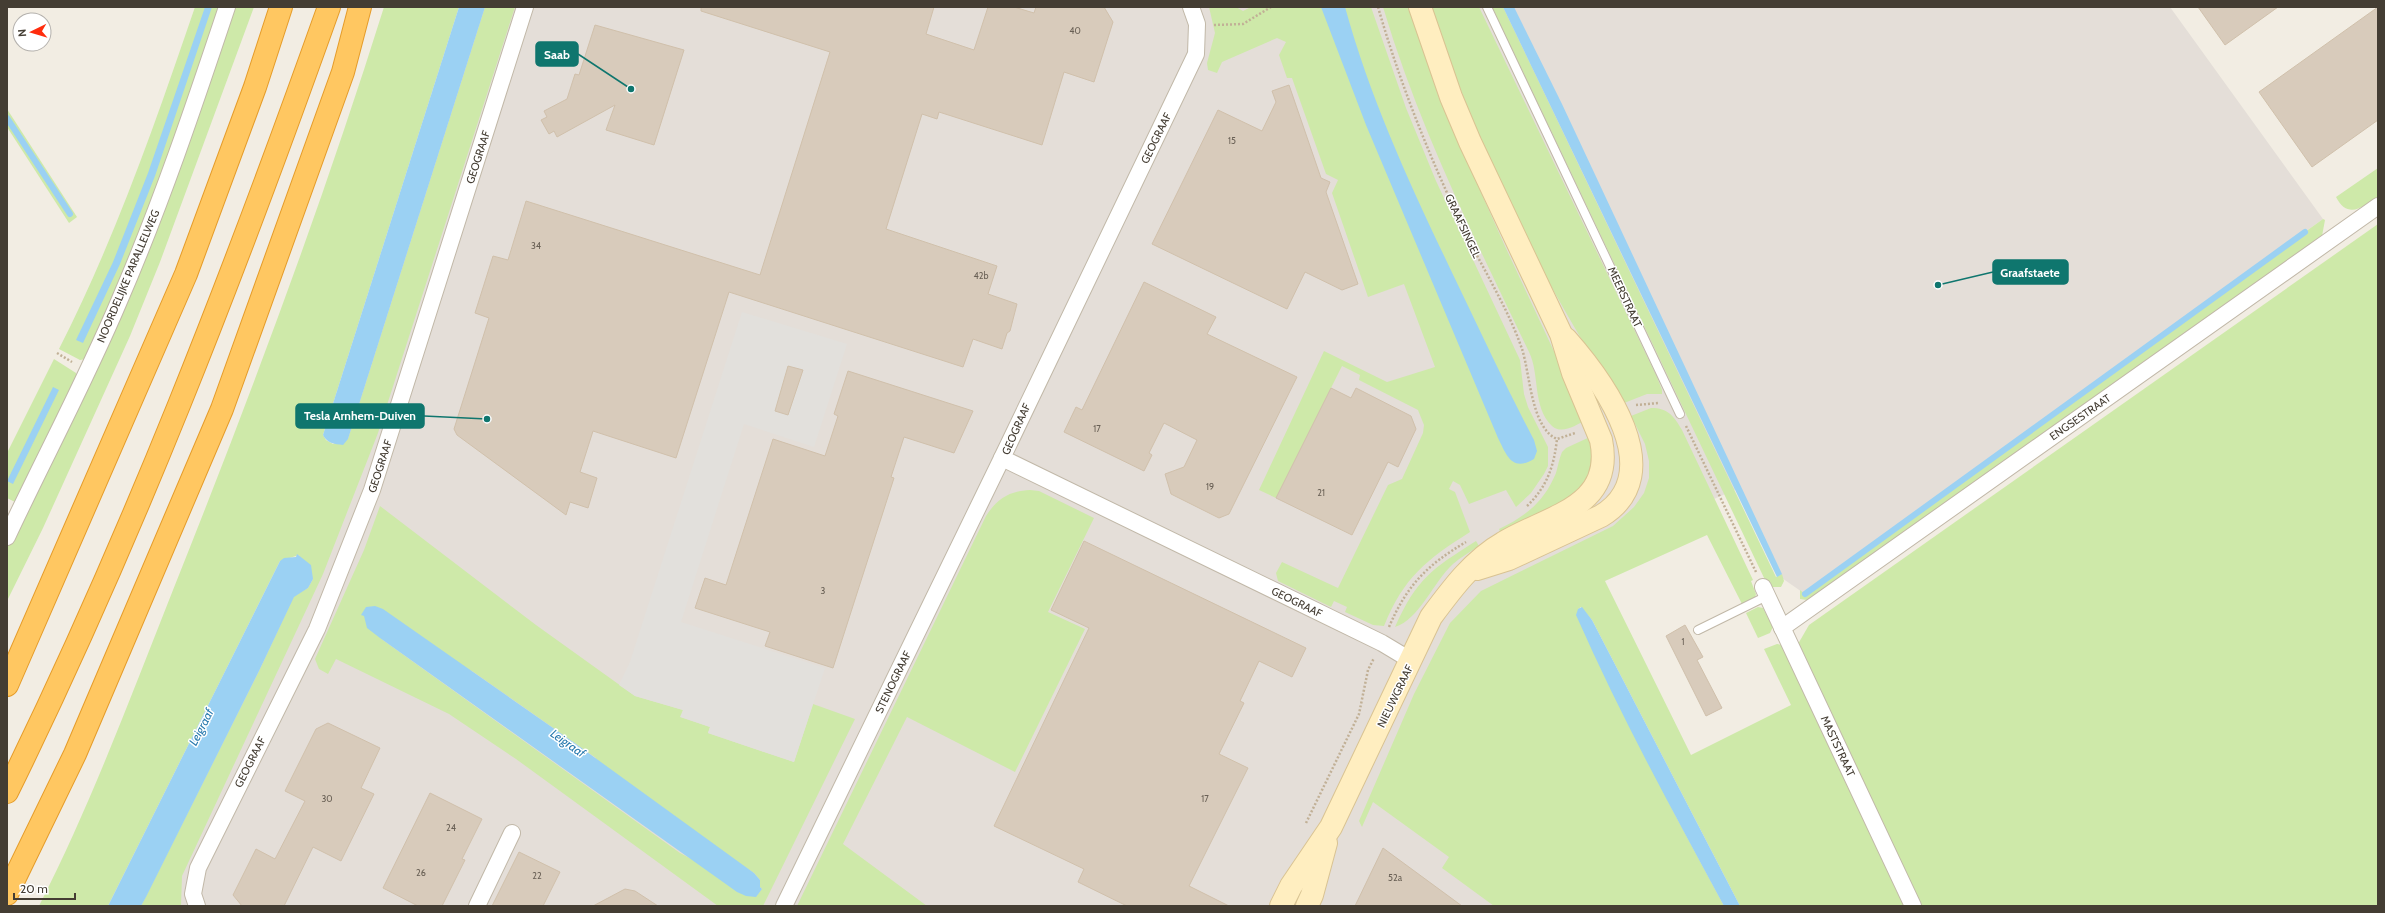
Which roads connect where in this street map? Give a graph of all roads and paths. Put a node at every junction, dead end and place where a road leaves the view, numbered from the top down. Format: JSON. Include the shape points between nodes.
{"nodes":[{"id":1,"x":226,"y":7,"type":"edge"},
{"id":2,"x":281,"y":7,"type":"edge"},
{"id":3,"x":329,"y":7,"type":"edge"},
{"id":4,"x":360,"y":7,"type":"edge"},
{"id":5,"x":525,"y":7,"type":"edge"},
{"id":6,"x":1191,"y":7,"type":"edge"},
{"id":7,"x":1271,"y":7,"type":"edge"},
{"id":8,"x":1378,"y":7,"type":"edge"},
{"id":9,"x":1420,"y":7,"type":"edge"},
{"id":10,"x":1487,"y":7,"type":"edge"},
{"id":11,"x":1198,"y":24,"type":"junction"},
{"id":12,"x":2378,"y":206,"type":"edge"},
{"id":13,"x":1561,"y":334,"type":"junction"},
{"id":14,"x":1680,"y":414,"type":"joint"},
{"id":15,"x":1557,"y":439,"type":"dead end"},
{"id":16,"x":1002,"y":458,"type":"junction"},
{"id":17,"x":7,"y":537,"type":"edge"},
{"id":18,"x":1468,"y":572,"type":"junction"},
{"id":19,"x":1765,"y":591,"type":"junction"},
{"id":20,"x":1782,"y":628,"type":"junction"},
{"id":21,"x":1698,"y":630,"type":"dead end"},
{"id":22,"x":1412,"y":661,"type":"junction"},
{"id":23,"x":7,"y":685,"type":"edge"},
{"id":24,"x":7,"y":792,"type":"edge"},
{"id":25,"x":1331,"y":827,"type":"junction"},
{"id":26,"x":512,"y":833,"type":"dead end"},
{"id":27,"x":7,"y":894,"type":"edge"},
{"id":28,"x":197,"y":906,"type":"edge"},
{"id":29,"x":477,"y":906,"type":"edge"},
{"id":30,"x":784,"y":906,"type":"edge"},
{"id":31,"x":1281,"y":906,"type":"edge"},
{"id":32,"x":1307,"y":906,"type":"edge"},
{"id":33,"x":1913,"y":906,"type":"edge"}],
"edges":[{"from":1,"to":17,"type":"street","name":"NOORDELIJKE PARALLELWEG","via":[[173,167],[145,239],[119,301]]},
{"from":2,"to":23,"type":"highway","via":[[255,87],[186,274]]},
{"from":3,"to":24,"type":"highway","via":[[276,154],[168,434],[78,642]]},
{"from":4,"to":27,"type":"highway","via":[[343,72],[222,408],[75,754]]},
{"from":5,"to":28,"type":"street","name":"GEOGRAAF","via":[[372,490],[317,629],[198,868],[193,894]]},
{"from":6,"to":11,"type":"street","name":"GEOGRAAF"},
{"from":7,"to":11,"type":"path","via":[[1243,24]]},
{"from":8,"to":15,"type":"path","name":"GRAAFSINGEL","via":[[1408,101],[1464,230],[1520,345],[1528,370],[1532,400],[1546,432]]},
{"from":9,"to":13,"type":"street","via":[[1451,97],[1470,142]]},
{"from":10,"to":14,"type":"lane","name":"MEERSTRAAT"},
{"from":11,"to":16,"type":"street","name":"GEOGRAAF","via":[[1196,54]]},
{"from":12,"to":20,"type":"street","name":"ENGSESTRAAT"},
{"from":13,"to":18,"type":"street","name":"NIEUWGRAAF","via":[[1573,373],[1604,451],[1600,478],[1595,489],[1585,500],[1502,543]]},
{"from":13,"to":18,"type":"street","name":"NIEUWGRAAF","via":[[1589,365],[1616,414],[1629,444],[1632,472],[1628,487],[1612,510],[1509,559]]},
{"from":14,"to":19,"type":"path"},
{"from":16,"to":22,"type":"street","name":"GEOGRAAF","via":[[1382,642]]},
{"from":16,"to":30,"type":"street","name":"STENOGRAAF"},
{"from":18,"to":22,"type":"street","name":"NIEUWGRAAF","via":[[1453,586],[1431,617]]},
{"from":19,"to":20,"type":"street","name":"MASTSTRAAT"},
{"from":19,"to":21,"type":"lane"},
{"from":20,"to":33,"type":"street","name":"MASTSTRAAT"},
{"from":22,"to":25,"type":"street","name":"NIEUWGRAAF"},
{"from":25,"to":31,"type":"street","name":"NIEUWGRAAF","via":[[1291,886]]},
{"from":25,"to":32,"type":"street","name":"NIEUWGRAAF"},
{"from":26,"to":29,"type":"street"}]}
